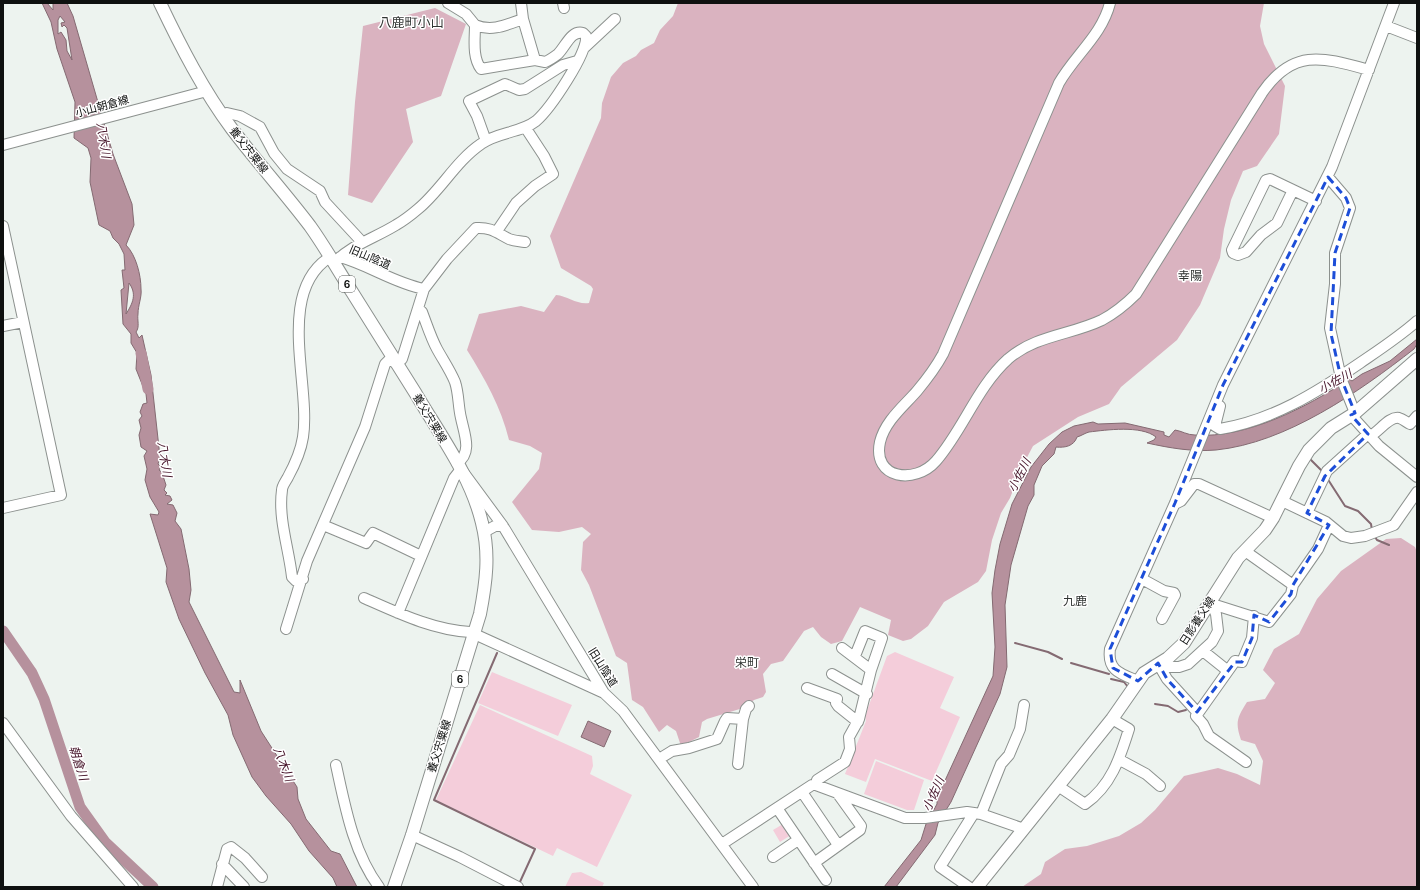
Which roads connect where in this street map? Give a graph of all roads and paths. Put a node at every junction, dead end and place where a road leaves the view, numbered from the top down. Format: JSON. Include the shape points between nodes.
{"nodes":[{"id":1,"x":160,"y":3,"type":"edge"},
{"id":2,"x":448,"y":3,"type":"edge"},
{"id":3,"x":520,"y":3,"type":"edge"},
{"id":4,"x":1110,"y":3,"type":"edge"},
{"id":5,"x":1394,"y":3,"type":"edge"},
{"id":6,"x":523,"y":19,"type":"junction"},
{"id":7,"x":615,"y":19,"type":"dead end"},
{"id":8,"x":475,"y":25,"type":"junction"},
{"id":9,"x":1386,"y":26,"type":"junction"},
{"id":10,"x":1417,"y":38,"type":"edge"},
{"id":11,"x":585,"y":47,"type":"junction"},
{"id":12,"x":535,"y":60,"type":"junction"},
{"id":13,"x":577,"y":61,"type":"junction"},
{"id":14,"x":1369,"y":70,"type":"junction"},
{"id":15,"x":207,"y":91,"type":"junction"},
{"id":16,"x":223,"y":116,"type":"junction"},
{"id":17,"x":525,"y":127,"type":"junction"},
{"id":18,"x":486,"y":141,"type":"junction"},
{"id":19,"x":3,"y":145,"type":"edge"},
{"id":20,"x":1328,"y":177,"type":"junction"},
{"id":21,"x":1293,"y":190,"type":"junction"},
{"id":22,"x":1316,"y":201,"type":"junction"},
{"id":23,"x":3,"y":226,"type":"edge"},
{"id":24,"x":497,"y":231,"type":"junction"},
{"id":25,"x":362,"y":242,"type":"junction"},
{"id":26,"x":525,"y":242,"type":"dead end"},
{"id":27,"x":335,"y":259,"type":"junction"},
{"id":28,"x":424,"y":289,"type":"junction"},
{"id":29,"x":418,"y":308,"type":"junction"},
{"id":30,"x":24,"y":322,"type":"junction"},
{"id":31,"x":1417,"y":322,"type":"edge"},
{"id":32,"x":3,"y":326,"type":"edge"},
{"id":33,"x":1417,"y":360,"type":"edge"},
{"id":34,"x":397,"y":363,"type":"junction"},
{"id":35,"x":1341,"y":378,"type":"junction"},
{"id":36,"x":1216,"y":402,"type":"junction"},
{"id":37,"x":1353,"y":414,"type":"junction"},
{"id":38,"x":1417,"y":416,"type":"edge"},
{"id":39,"x":1369,"y":435,"type":"junction"},
{"id":40,"x":459,"y":466,"type":"junction"},
{"id":41,"x":1417,"y":477,"type":"edge"},
{"id":42,"x":1417,"y":492,"type":"edge"},
{"id":43,"x":1282,"y":501,"type":"junction"},
{"id":44,"x":1176,"y":503,"type":"junction"},
{"id":45,"x":3,"y":508,"type":"edge"},
{"id":46,"x":1307,"y":512,"type":"junction"},
{"id":47,"x":1273,"y":518,"type":"junction"},
{"id":48,"x":323,"y":524,"type":"junction"},
{"id":49,"x":1329,"y":525,"type":"junction"},
{"id":50,"x":503,"y":526,"type":"junction"},
{"id":51,"x":484,"y":532,"type":"junction"},
{"id":52,"x":1245,"y":551,"type":"junction"},
{"id":53,"x":421,"y":556,"type":"junction"},
{"id":54,"x":1142,"y":578,"type":"junction"},
{"id":55,"x":303,"y":579,"type":"junction"},
{"id":56,"x":1293,"y":585,"type":"junction"},
{"id":57,"x":364,"y":598,"type":"dead end"},
{"id":58,"x":1211,"y":604,"type":"junction"},
{"id":59,"x":398,"y":613,"type":"junction"},
{"id":60,"x":1254,"y":616,"type":"junction"},
{"id":61,"x":1162,"y":619,"type":"dead end"},
{"id":62,"x":286,"y":629,"type":"dead end"},
{"id":63,"x":474,"y":634,"type":"junction"},
{"id":64,"x":842,"y":648,"type":"dead end"},
{"id":65,"x":1203,"y":651,"type":"junction"},
{"id":66,"x":855,"y":656,"type":"junction"},
{"id":67,"x":1159,"y":666,"type":"junction"},
{"id":68,"x":871,"y":670,"type":"junction"},
{"id":69,"x":1228,"y":671,"type":"junction"},
{"id":70,"x":832,"y":674,"type":"dead end"},
{"id":71,"x":1138,"y":681,"type":"junction"},
{"id":72,"x":807,"y":688,"type":"dead end"},
{"id":73,"x":604,"y":693,"type":"junction"},
{"id":74,"x":867,"y":694,"type":"junction"},
{"id":75,"x":1024,"y":705,"type":"dead end"},
{"id":76,"x":749,"y":706,"type":"dead end"},
{"id":77,"x":1197,"y":712,"type":"junction"},
{"id":78,"x":1112,"y":718,"type":"junction"},
{"id":79,"x":744,"y":719,"type":"junction"},
{"id":80,"x":858,"y":722,"type":"junction"},
{"id":81,"x":3,"y":723,"type":"edge"},
{"id":82,"x":659,"y":759,"type":"junction"},
{"id":83,"x":1120,"y":760,"type":"junction"},
{"id":84,"x":1246,"y":762,"type":"dead end"},
{"id":85,"x":738,"y":764,"type":"dead end"},
{"id":86,"x":336,"y":765,"type":"dead end"},
{"id":87,"x":816,"y":785,"type":"junction"},
{"id":88,"x":1058,"y":786,"type":"junction"},
{"id":89,"x":1160,"y":786,"type":"dead end"},
{"id":90,"x":802,"y":792,"type":"junction"},
{"id":91,"x":838,"y":794,"type":"junction"},
{"id":92,"x":777,"y":808,"type":"junction"},
{"id":93,"x":978,"y":814,"type":"junction"},
{"id":94,"x":1024,"y":830,"type":"junction"},
{"id":95,"x":412,"y":835,"type":"junction"},
{"id":96,"x":798,"y":840,"type":"junction"},
{"id":97,"x":722,"y":844,"type":"junction"},
{"id":98,"x":838,"y":845,"type":"junction"},
{"id":99,"x":773,"y":857,"type":"dead end"},
{"id":100,"x":814,"y":863,"type":"junction"},
{"id":101,"x":222,"y":864,"type":"junction"},
{"id":102,"x":262,"y":878,"type":"dead end"},
{"id":103,"x":826,"y":880,"type":"dead end"},
{"id":104,"x":133,"y":887,"type":"edge"},
{"id":105,"x":217,"y":887,"type":"edge"},
{"id":106,"x":244,"y":887,"type":"edge"},
{"id":107,"x":379,"y":887,"type":"edge"},
{"id":108,"x":394,"y":887,"type":"edge"},
{"id":109,"x":518,"y":887,"type":"edge"},
{"id":110,"x":753,"y":887,"type":"edge"},
{"id":111,"x":969,"y":887,"type":"edge"},
{"id":112,"x":977,"y":887,"type":"edge"}],
"edges":[{"from":1,"to":15,"type":"main road","name":"養父宍粟線","number":"6","via":[[183,52]]},
{"from":2,"to":8,"type":"street","via":[[466,14]]},
{"from":3,"to":6,"type":"street"},
{"from":4,"to":14,"type":"street","via":[[1096,34],[1067,68],[1059,83],[943,354],[928,378],[889,423],[884,433],[879,450],[880,458],[884,465],[896,474],[905,477],[921,473],[936,460],[994,375],[1013,355],[1036,342],[1102,320],[1136,294],[1262,93],[1276,75],[1297,62],[1314,58]]},
{"from":5,"to":9,"type":"street"},
{"from":6,"to":8,"type":"street","via":[[485,29]]},
{"from":6,"to":12,"type":"street"},
{"from":7,"to":11,"type":"street"},
{"from":8,"to":12,"type":"street","via":[[474,46],[477,64],[481,69]]},
{"from":9,"to":10,"type":"street"},
{"from":9,"to":14,"type":"street"},
{"from":11,"to":12,"type":"street","via":[[586,36],[579,32],[573,35],[554,57],[545,62]]},
{"from":11,"to":13,"type":"street"},
{"from":13,"to":17,"type":"street","via":[[553,101],[536,121]]},
{"from":13,"to":18,"type":"street","via":[[563,65],[525,89],[519,90],[504,84],[469,101]]},
{"from":14,"to":20,"type":"street"},
{"from":15,"to":16,"type":"main road","name":"養父宍粟線","number":"6"},
{"from":15,"to":19,"type":"street","name":"小山朝倉線"},
{"from":16,"to":25,"type":"street","name":"旧山陰道","via":[[240,116],[260,127],[274,153],[287,169],[320,191],[325,202]]},
{"from":16,"to":27,"type":"main road","name":"養父宍粟線","number":"6"},
{"from":17,"to":18,"type":"street"},
{"from":17,"to":24,"type":"street","via":[[553,174],[516,202]]},
{"from":18,"to":25,"type":"street","via":[[480,144],[419,208],[396,225]]},
{"from":20,"to":22,"type":"street"},
{"from":20,"to":35,"type":"street","via":[[1346,198],[1350,208],[1335,253],[1335,284],[1330,328]]},
{"from":21,"to":21,"type":"street","via":[[1270,179],[1266,180],[1232,250],[1233,253],[1238,255],[1246,252],[1261,235],[1277,223]]},
{"from":21,"to":22,"type":"street"},
{"from":22,"to":36,"type":"street"},
{"from":23,"to":30,"type":"street"},
{"from":24,"to":26,"type":"street","via":[[510,239]]},
{"from":24,"to":28,"type":"street","via":[[486,227],[476,228]]},
{"from":25,"to":27,"type":"street","name":"旧山陰道"},
{"from":27,"to":28,"type":"street","name":"旧山陰道","via":[[354,261],[405,285]]},
{"from":27,"to":34,"type":"main road","name":"養父宍粟線","number":"6"},
{"from":27,"to":55,"type":"street","via":[[308,280],[301,308],[298,335],[302,374],[303,438],[282,489],[282,515],[292,577],[296,581]]},
{"from":28,"to":29,"type":"street"},
{"from":29,"to":34,"type":"street","via":[[402,359]]},
{"from":29,"to":40,"type":"street","via":[[459,394],[466,452]]},
{"from":30,"to":32,"type":"street"},
{"from":30,"to":45,"type":"street","via":[[61,495]]},
{"from":31,"to":35,"type":"street"},
{"from":33,"to":37,"type":"main road","name":"日影養父線"},
{"from":34,"to":40,"type":"main road","name":"養父宍粟線","number":"6"},
{"from":34,"to":48,"type":"street","via":[[389,360],[385,364],[365,427]]},
{"from":35,"to":36,"type":"street","via":[[1286,409],[1241,426],[1216,428],[1220,406]]},
{"from":35,"to":37,"type":"street"},
{"from":36,"to":44,"type":"street"},
{"from":37,"to":39,"type":"street"},
{"from":37,"to":43,"type":"main road","name":"日影養父線","via":[[1331,428],[1309,450],[1298,466]]},
{"from":38,"to":39,"type":"street","via":[[1410,424],[1401,418],[1392,419],[1376,434]]},
{"from":39,"to":41,"type":"street"},
{"from":39,"to":46,"type":"street","via":[[1327,472]]},
{"from":40,"to":50,"type":"street","name":"旧山陰道"},
{"from":40,"to":51,"type":"main road","name":"養父宍粟線","number":"6","via":[[474,497]]},
{"from":40,"to":53,"type":"street"},
{"from":42,"to":49,"type":"street","via":[[1397,523],[1388,528],[1351,538],[1343,536]]},
{"from":43,"to":46,"type":"street"},
{"from":43,"to":47,"type":"main road","name":"日影養父線"},
{"from":44,"to":47,"type":"street","via":[[1181,501],[1194,484],[1199,484]]},
{"from":44,"to":54,"type":"street"},
{"from":46,"to":49,"type":"street"},
{"from":47,"to":52,"type":"main road","name":"日影養父線"},
{"from":48,"to":53,"type":"street","via":[[366,543],[373,533]]},
{"from":48,"to":55,"type":"street","via":[[307,561]]},
{"from":49,"to":56,"type":"street","via":[[1318,549]]},
{"from":50,"to":51,"type":"street","via":[[495,526]]},
{"from":50,"to":73,"type":"street","name":"旧山陰道"},
{"from":51,"to":63,"type":"main road","name":"養父宍粟線","number":"6","via":[[488,565]]},
{"from":52,"to":56,"type":"street"},
{"from":52,"to":58,"type":"main road","name":"日影養父線"},
{"from":53,"to":59,"type":"street"},
{"from":54,"to":61,"type":"street","via":[[1175,595]]},
{"from":54,"to":71,"type":"street","via":[[1110,648],[1109,656],[1113,668]]},
{"from":55,"to":62,"type":"street"},
{"from":56,"to":60,"type":"street","via":[[1273,619],[1269,622]]},
{"from":57,"to":59,"type":"street"},
{"from":58,"to":60,"type":"street"},
{"from":58,"to":65,"type":"street","via":[[1216,614],[1218,630],[1212,642]]},
{"from":58,"to":67,"type":"main road","name":"日影養父線","via":[[1178,651]]},
{"from":59,"to":63,"type":"street","via":[[453,631]]},
{"from":60,"to":69,"type":"street","via":[[1250,647],[1242,662],[1235,661]]},
{"from":63,"to":73,"type":"street"},
{"from":63,"to":95,"type":"main road","name":"養父宍粟線","number":"6"},
{"from":64,"to":66,"type":"street"},
{"from":65,"to":67,"type":"street","via":[[1185,665]]},
{"from":65,"to":69,"type":"street"},
{"from":66,"to":68,"type":"street"},
{"from":66,"to":68,"type":"street","via":[[865,631],[882,638]]},
{"from":67,"to":71,"type":"main road","name":"日影養父線","via":[[1144,673]]},
{"from":67,"to":77,"type":"street","via":[[1167,679]]},
{"from":68,"to":74,"type":"street"},
{"from":69,"to":77,"type":"street"},
{"from":70,"to":74,"type":"street"},
{"from":71,"to":78,"type":"main road","name":"日影養父線"},
{"from":72,"to":80,"type":"street","via":[[837,699],[838,706]]},
{"from":73,"to":82,"type":"street","name":"旧山陰道","via":[[623,711]]},
{"from":74,"to":80,"type":"street"},
{"from":75,"to":93,"type":"street","via":[[1020,729]]},
{"from":76,"to":79,"type":"street"},
{"from":77,"to":84,"type":"street","via":[[1196,716],[1209,736]]},
{"from":78,"to":83,"type":"street","via":[[1129,729]]},
{"from":78,"to":88,"type":"main road","name":"日影養父線"},
{"from":79,"to":82,"type":"street","via":[[727,718],[717,739],[684,750],[672,751]]},
{"from":79,"to":85,"type":"street"},
{"from":80,"to":87,"type":"street","via":[[849,737],[850,749],[845,762],[817,780]]},
{"from":81,"to":104,"type":"street","via":[[71,816]]},
{"from":82,"to":97,"type":"street","name":"旧山陰道"},
{"from":83,"to":88,"type":"street","via":[[1110,777],[1085,804]]},
{"from":83,"to":89,"type":"street","via":[[1146,774]]},
{"from":86,"to":107,"type":"street","via":[[346,812],[358,847],[372,878]]},
{"from":87,"to":90,"type":"street"},
{"from":87,"to":91,"type":"street"},
{"from":88,"to":94,"type":"main road","name":"日影養父線"},
{"from":90,"to":92,"type":"street"},
{"from":90,"to":98,"type":"street"},
{"from":91,"to":93,"type":"street","via":[[906,818]]},
{"from":91,"to":98,"type":"street","via":[[861,826],[860,830]]},
{"from":92,"to":96,"type":"street"},
{"from":92,"to":97,"type":"street"},
{"from":93,"to":94,"type":"street"},
{"from":93,"to":111,"type":"street","via":[[939,870]]},
{"from":94,"to":112,"type":"main road","name":"日影養父線"},
{"from":95,"to":108,"type":"main road","name":"養父宍粟線","number":"6"},
{"from":95,"to":109,"type":"street"},
{"from":96,"to":99,"type":"street"},
{"from":96,"to":100,"type":"street"},
{"from":97,"to":110,"type":"street","name":"旧山陰道"},
{"from":98,"to":100,"type":"street"},
{"from":100,"to":103,"type":"street"},
{"from":101,"to":102,"type":"street","via":[[227,848],[231,847]]},
{"from":101,"to":105,"type":"street"},
{"from":101,"to":106,"type":"street"}]}
